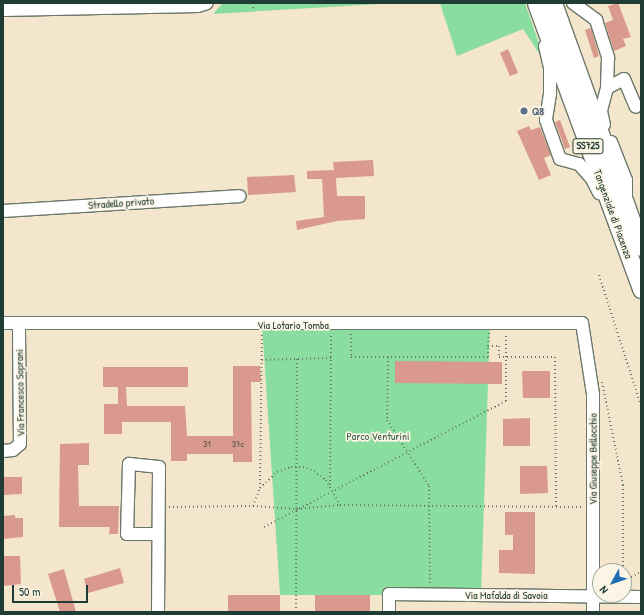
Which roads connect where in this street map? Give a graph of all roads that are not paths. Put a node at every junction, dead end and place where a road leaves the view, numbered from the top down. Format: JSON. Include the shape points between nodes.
{"nodes":[{"id":1,"x":207,"y":3,"type":"edge"},
{"id":2,"x":531,"y":3,"type":"edge"},
{"id":3,"x":536,"y":3,"type":"edge"},
{"id":4,"x":553,"y":3,"type":"edge"},
{"id":5,"x":573,"y":3,"type":"edge"},
{"id":6,"x":94,"y":5,"type":"edge"},
{"id":7,"x":3,"y":10,"type":"edge"},
{"id":8,"x":607,"y":88,"type":"junction"},
{"id":9,"x":636,"y":107,"type":"dead end"},
{"id":10,"x":240,"y":196,"type":"dead end"},
{"id":11,"x":626,"y":206,"type":"junction"},
{"id":12,"x":3,"y":211,"type":"edge"},
{"id":13,"x":641,"y":247,"type":"edge"},
{"id":14,"x":640,"y":288,"type":"edge"},
{"id":15,"x":3,"y":323,"type":"edge"},
{"id":16,"x":19,"y":323,"type":"junction"},
{"id":17,"x":582,"y":323,"type":"joint"},
{"id":18,"x":3,"y":451,"type":"edge"},
{"id":19,"x":158,"y":534,"type":"junction"},
{"id":20,"x":593,"y":563,"type":"edge"},
{"id":21,"x":592,"y":596,"type":"edge"},
{"id":22,"x":158,"y":612,"type":"edge"},
{"id":23,"x":389,"y":612,"type":"edge"}],
"edges":[{"from":1,"to":6,"type":"street","via":[[198,6]]},
{"from":2,"to":14,"type":"street","via":[[550,68],[546,120],[560,159],[579,164],[592,180],[607,210],[632,277]]},
{"from":3,"to":14,"type":"highway","name":"Tangenziale di Piacenza","number":"SS725"},
{"from":4,"to":11,"type":"highway","name":"Tangenziale di Piacenza","number":"SS725"},
{"from":5,"to":8,"type":"street","via":[[596,20],[608,58]]},
{"from":6,"to":7,"type":"street"},
{"from":8,"to":9,"type":"street","via":[[624,79]]},
{"from":8,"to":11,"type":"street","via":[[601,111],[626,180]]},
{"from":10,"to":12,"type":"street","name":"Stradello privato"},
{"from":11,"to":13,"type":"highway","name":"Tangenziale di Piacenza","number":"SS725"},
{"from":15,"to":16,"type":"street","name":"Via Lotario Tomba"},
{"from":16,"to":17,"type":"street","name":"Via Lotario Tomba"},
{"from":16,"to":18,"type":"street","name":"Via Francesco Soprani","via":[[20,444],[13,450]]},
{"from":17,"to":20,"type":"street","name":"Via Giuseppe Bellocchio","via":[[592,382]]},
{"from":19,"to":19,"type":"street","via":[[127,534],[129,464],[159,467]]},
{"from":19,"to":22,"type":"street"},
{"from":21,"to":23,"type":"street","name":"Via Mafalda di Savoia","via":[[389,594]]}]}
